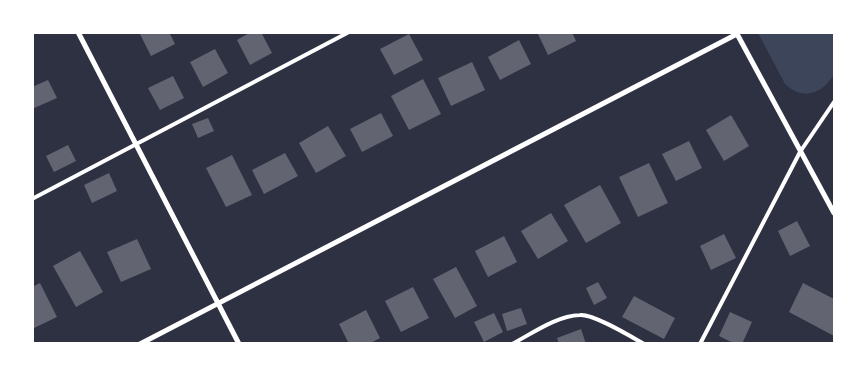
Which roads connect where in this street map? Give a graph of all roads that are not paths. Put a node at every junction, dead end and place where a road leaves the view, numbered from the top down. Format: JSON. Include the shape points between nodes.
{"nodes":[{"id":1,"x":78,"y":32,"type":"edge"},
{"id":2,"x":349,"y":32,"type":"edge"},
{"id":3,"x":736,"y":33,"type":"edge"},
{"id":4,"x":834,"y":102,"type":"edge"},
{"id":5,"x":137,"y":145,"type":"junction"},
{"id":6,"x":800,"y":152,"type":"junction"},
{"id":7,"x":32,"y":199,"type":"edge"},
{"id":8,"x":834,"y":213,"type":"edge"},
{"id":9,"x":217,"y":302,"type":"junction"},
{"id":10,"x":140,"y":344,"type":"edge"},
{"id":11,"x":238,"y":344,"type":"edge"},
{"id":12,"x":512,"y":344,"type":"edge"},
{"id":13,"x":644,"y":344,"type":"edge"},
{"id":14,"x":700,"y":344,"type":"edge"}],
"edges":[{"from":1,"to":5,"type":"street"},
{"from":2,"to":5,"type":"lane"},
{"from":3,"to":6,"type":"street"},
{"from":3,"to":9,"type":"street"},
{"from":4,"to":6,"type":"lane"},
{"from":5,"to":7,"type":"lane"},
{"from":5,"to":9,"type":"street"},
{"from":6,"to":8,"type":"street"},
{"from":6,"to":14,"type":"lane"},
{"from":9,"to":10,"type":"street"},
{"from":9,"to":11,"type":"street"},
{"from":12,"to":13,"type":"lane","via":[[558,320],[582,315],[597,319]]}]}
